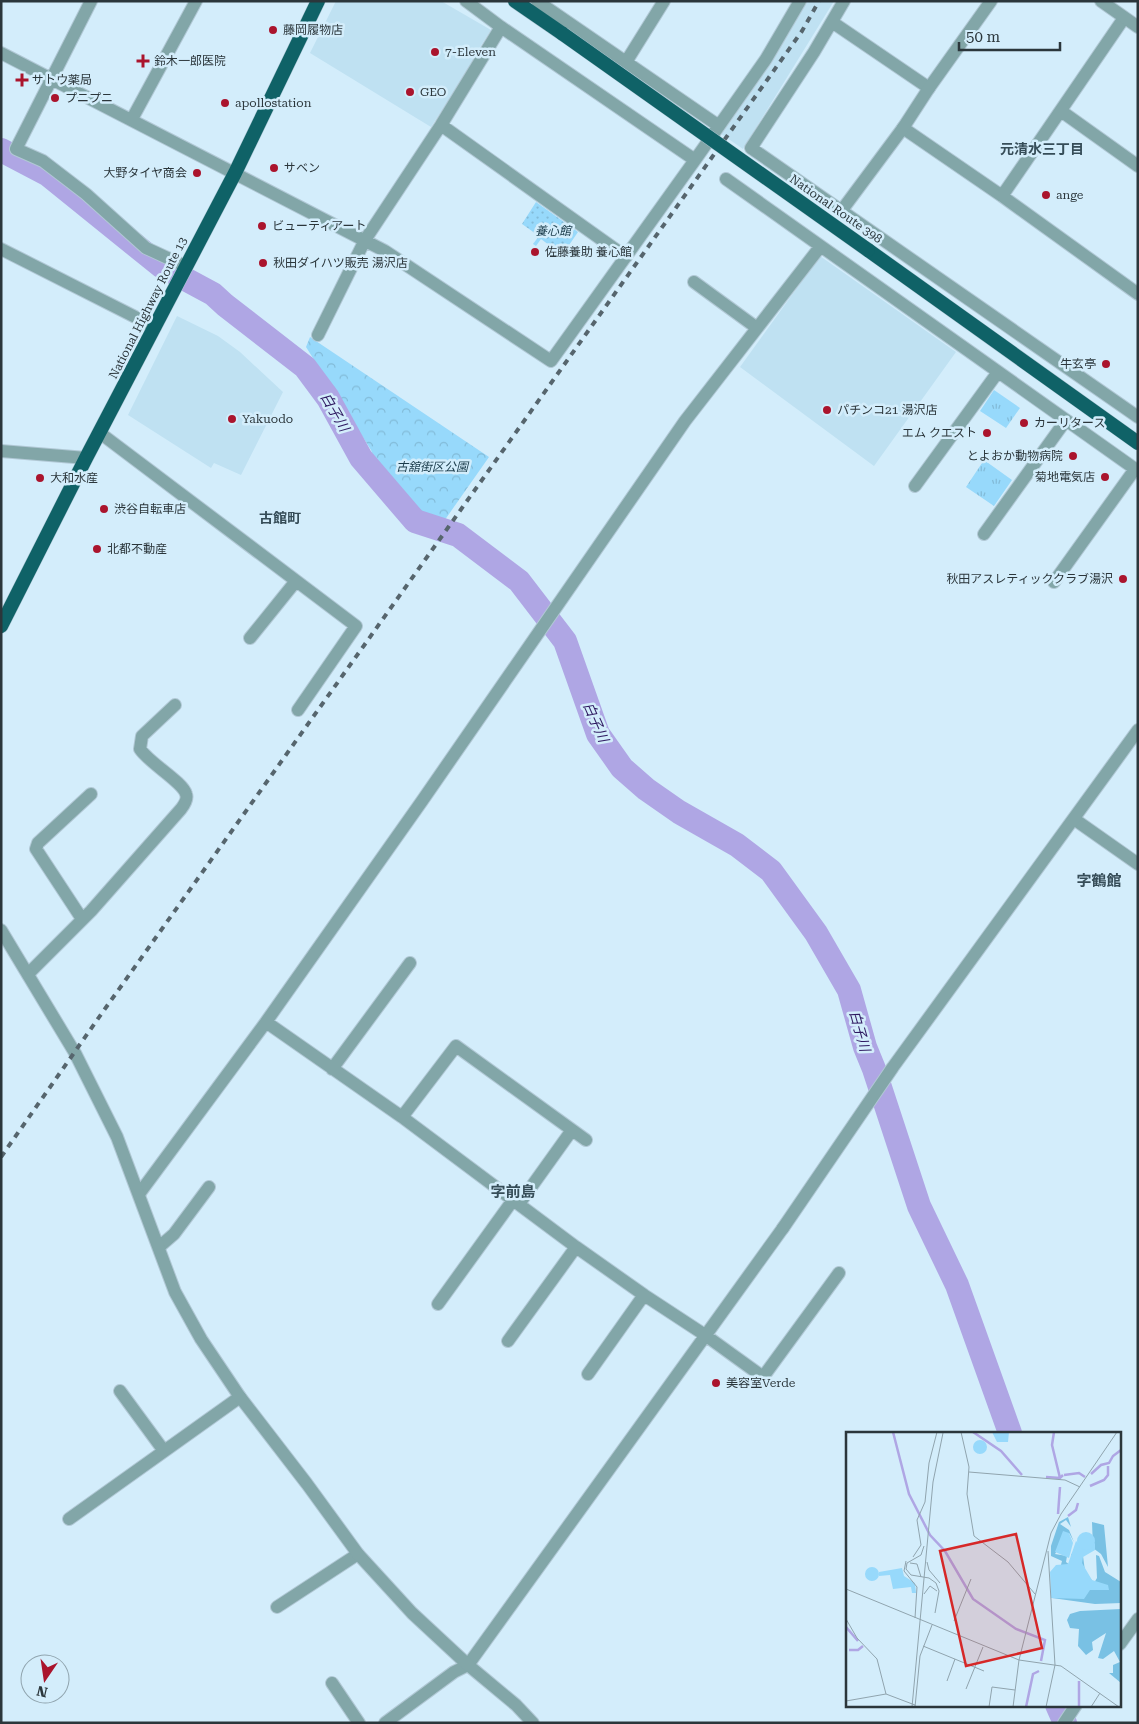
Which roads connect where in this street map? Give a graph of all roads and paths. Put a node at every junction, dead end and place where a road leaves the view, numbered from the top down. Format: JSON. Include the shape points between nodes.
{"nodes":[{"id":1,"x":90,"y":1,"type":"edge"},
{"id":2,"x":318,"y":1,"type":"edge"},
{"id":3,"x":466,"y":1,"type":"edge"},
{"id":4,"x":515,"y":1,"type":"edge"},
{"id":5,"x":537,"y":1,"type":"edge"},
{"id":6,"x":664,"y":1,"type":"edge"},
{"id":7,"x":800,"y":1,"type":"edge"},
{"id":8,"x":844,"y":1,"type":"edge"},
{"id":9,"x":991,"y":1,"type":"edge"},
{"id":10,"x":1101,"y":1,"type":"edge"},
{"id":11,"x":190,"y":3,"type":"edge"},
{"id":12,"x":1124,"y":18,"type":"junction"},
{"id":13,"x":832,"y":22,"type":"junction"},
{"id":14,"x":501,"y":27,"type":"junction"},
{"id":15,"x":1138,"y":27,"type":"edge"},
{"id":16,"x":1,"y":53,"type":"edge"},
{"id":17,"x":626,"y":62,"type":"junction"},
{"id":18,"x":51,"y":78,"type":"junction"},
{"id":19,"x":929,"y":88,"type":"junction"},
{"id":20,"x":1061,"y":112,"type":"junction"},
{"id":21,"x":132,"y":119,"type":"junction"},
{"id":22,"x":441,"y":125,"type":"junction"},
{"id":23,"x":719,"y":126,"type":"junction"},
{"id":24,"x":902,"y":128,"type":"junction"},
{"id":25,"x":694,"y":160,"type":"junction"},
{"id":26,"x":1138,"y":166,"type":"edge"},
{"id":27,"x":235,"y":173,"type":"junction"},
{"id":28,"x":726,"y":179,"type":"dead end"},
{"id":29,"x":1002,"y":196,"type":"junction"},
{"id":30,"x":842,"y":210,"type":"junction"},
{"id":31,"x":365,"y":240,"type":"junction"},
{"id":32,"x":820,"y":247,"type":"junction"},
{"id":33,"x":1,"y":249,"type":"edge"},
{"id":34,"x":626,"y":257,"type":"junction"},
{"id":35,"x":186,"y":266,"type":"junction"},
{"id":36,"x":694,"y":282,"type":"dead end"},
{"id":37,"x":1138,"y":294,"type":"edge"},
{"id":38,"x":155,"y":327,"type":"junction"},
{"id":39,"x":757,"y":328,"type":"junction"},
{"id":40,"x":318,"y":335,"type":"dead end"},
{"id":41,"x":998,"y":372,"type":"junction"},
{"id":42,"x":1138,"y":417,"type":"edge"},
{"id":43,"x":1066,"y":420,"type":"junction"},
{"id":44,"x":100,"y":433,"type":"junction"},
{"id":45,"x":1138,"y":442,"type":"edge"},
{"id":46,"x":1,"y":451,"type":"edge"},
{"id":47,"x":86,"y":458,"type":"junction"},
{"id":48,"x":1136,"y":470,"type":"edge"},
{"id":49,"x":915,"y":486,"type":"dead end"},
{"id":50,"x":984,"y":534,"type":"dead end"},
{"id":51,"x":296,"y":581,"type":"junction"},
{"id":52,"x":1054,"y":582,"type":"dead end"},
{"id":53,"x":1,"y":626,"type":"edge"},
{"id":54,"x":250,"y":638,"type":"dead end"},
{"id":55,"x":175,"y":704,"type":"dead end"},
{"id":56,"x":298,"y":710,"type":"dead end"},
{"id":57,"x":1138,"y":730,"type":"edge"},
{"id":58,"x":91,"y":794,"type":"dead end"},
{"id":59,"x":1074,"y":819,"type":"junction"},
{"id":60,"x":1138,"y":864,"type":"edge"},
{"id":61,"x":82,"y":919,"type":"junction"},
{"id":62,"x":2,"y":934,"type":"edge"},
{"id":63,"x":410,"y":963,"type":"dead end"},
{"id":64,"x":28,"y":974,"type":"junction"},
{"id":65,"x":266,"y":1022,"type":"junction"},
{"id":66,"x":332,"y":1069,"type":"junction"},
{"id":67,"x":402,"y":1117,"type":"junction"},
{"id":68,"x":572,"y":1130,"type":"junction"},
{"id":69,"x":586,"y":1140,"type":"dead end"},
{"id":70,"x":209,"y":1186,"type":"dead end"},
{"id":71,"x":139,"y":1194,"type":"junction"},
{"id":72,"x":516,"y":1202,"type":"junction"},
{"id":73,"x":159,"y":1247,"type":"junction"},
{"id":74,"x":576,"y":1247,"type":"junction"},
{"id":75,"x":839,"y":1273,"type":"dead end"},
{"id":76,"x":644,"y":1295,"type":"junction"},
{"id":77,"x":438,"y":1304,"type":"dead end"},
{"id":78,"x":706,"y":1335,"type":"junction"},
{"id":79,"x":508,"y":1341,"type":"dead end"},
{"id":80,"x":588,"y":1374,"type":"dead end"},
{"id":81,"x":120,"y":1391,"type":"dead end"},
{"id":82,"x":240,"y":1398,"type":"junction"},
{"id":83,"x":164,"y":1451,"type":"junction"},
{"id":84,"x":69,"y":1519,"type":"dead end"},
{"id":85,"x":358,"y":1554,"type":"junction"},
{"id":86,"x":277,"y":1607,"type":"dead end"},
{"id":87,"x":1138,"y":1619,"type":"edge"},
{"id":88,"x":1122,"y":1641,"type":"edge"},
{"id":89,"x":468,"y":1665,"type":"junction"},
{"id":90,"x":332,"y":1683,"type":"dead end"},
{"id":91,"x":1075,"y":1706,"type":"edge"},
{"id":92,"x":360,"y":1723,"type":"edge"},
{"id":93,"x":385,"y":1723,"type":"edge"},
{"id":94,"x":533,"y":1723,"type":"edge"},
{"id":95,"x":1064,"y":1723,"type":"edge"}],
"edges":[{"from":1,"to":18,"type":"street"},
{"from":2,"to":27,"type":"highway","name":"National Highway Route 13"},
{"from":3,"to":14,"type":"street"},
{"from":4,"to":45,"type":"highway","name":"National Route 398","bridge":true},
{"from":5,"to":17,"type":"street"},
{"from":6,"to":17,"type":"street"},
{"from":7,"to":23,"type":"street","via":[[766,60]]},
{"from":8,"to":13,"type":"street"},
{"from":9,"to":19,"type":"street"},
{"from":10,"to":12,"type":"street"},
{"from":11,"to":21,"type":"street"},
{"from":12,"to":15,"type":"street"},
{"from":12,"to":20,"type":"street"},
{"from":13,"to":19,"type":"street"},
{"from":13,"to":30,"type":"street","via":[[751,148]]},
{"from":14,"to":22,"type":"street"},
{"from":14,"to":25,"type":"street"},
{"from":16,"to":18,"type":"street"},
{"from":17,"to":23,"type":"street"},
{"from":18,"to":21,"type":"street"},
{"from":18,"to":35,"type":"street","via":[[16,149],[43,161],[86,194],[146,248]]},
{"from":19,"to":24,"type":"street"},
{"from":20,"to":26,"type":"street"},
{"from":20,"to":29,"type":"street"},
{"from":21,"to":27,"type":"street"},
{"from":22,"to":31,"type":"street"},
{"from":22,"to":34,"type":"street"},
{"from":23,"to":25,"type":"street"},
{"from":24,"to":29,"type":"street"},
{"from":24,"to":30,"type":"street"},
{"from":25,"to":34,"type":"street"},
{"from":27,"to":31,"type":"street"},
{"from":27,"to":35,"type":"highway","name":"National Highway Route 13"},
{"from":28,"to":32,"type":"street"},
{"from":29,"to":37,"type":"street"},
{"from":30,"to":42,"type":"street"},
{"from":31,"to":34,"type":"street","via":[[551,361]]},
{"from":31,"to":40,"type":"street"},
{"from":32,"to":39,"type":"street"},
{"from":32,"to":41,"type":"street"},
{"from":33,"to":38,"type":"street"},
{"from":35,"to":38,"type":"highway","name":"National Highway Route 13"},
{"from":36,"to":39,"type":"street"},
{"from":38,"to":44,"type":"highway","name":"National Highway Route 13"},
{"from":39,"to":65,"type":"street","via":[[685,421]]},
{"from":41,"to":43,"type":"street"},
{"from":41,"to":49,"type":"street"},
{"from":43,"to":48,"type":"street"},
{"from":43,"to":50,"type":"street"},
{"from":44,"to":47,"type":"highway","name":"National Highway Route 13"},
{"from":44,"to":51,"type":"street"},
{"from":46,"to":47,"type":"street"},
{"from":47,"to":53,"type":"highway","name":"National Highway Route 13"},
{"from":48,"to":52,"type":"street"},
{"from":51,"to":54,"type":"street"},
{"from":51,"to":56,"type":"street","via":[[356,626]]},
{"from":55,"to":61,"type":"street","via":[[142,736],[140,749],[145,757],[183,788],[186,801]]},
{"from":57,"to":59,"type":"street"},
{"from":58,"to":61,"type":"street","via":[[38,842],[36,849]]},
{"from":59,"to":60,"type":"street"},
{"from":59,"to":78,"type":"street","via":[[893,1067]]},
{"from":61,"to":64,"type":"street"},
{"from":62,"to":64,"type":"street"},
{"from":63,"to":66,"type":"street"},
{"from":64,"to":71,"type":"street","via":[[75,1053],[117,1137]]},
{"from":65,"to":66,"type":"street"},
{"from":65,"to":71,"type":"street"},
{"from":66,"to":67,"type":"street"},
{"from":67,"to":68,"type":"street","via":[[456,1046]]},
{"from":67,"to":72,"type":"street"},
{"from":68,"to":69,"type":"street"},
{"from":68,"to":72,"type":"street"},
{"from":70,"to":73,"type":"street","via":[[174,1234]]},
{"from":71,"to":73,"type":"street"},
{"from":72,"to":74,"type":"street"},
{"from":72,"to":77,"type":"street"},
{"from":73,"to":82,"type":"street","via":[[175,1292]]},
{"from":74,"to":76,"type":"street"},
{"from":74,"to":79,"type":"street"},
{"from":75,"to":78,"type":"street","via":[[763,1378]]},
{"from":76,"to":78,"type":"street"},
{"from":76,"to":80,"type":"street"},
{"from":78,"to":89,"type":"street"},
{"from":81,"to":83,"type":"street"},
{"from":82,"to":83,"type":"street"},
{"from":82,"to":85,"type":"street"},
{"from":83,"to":84,"type":"street"},
{"from":85,"to":86,"type":"street"},
{"from":85,"to":89,"type":"street","via":[[412,1613]]},
{"from":87,"to":88,"type":"street"},
{"from":89,"to":93,"type":"street"},
{"from":89,"to":94,"type":"street"},
{"from":90,"to":92,"type":"street"},
{"from":91,"to":95,"type":"street"}]}
